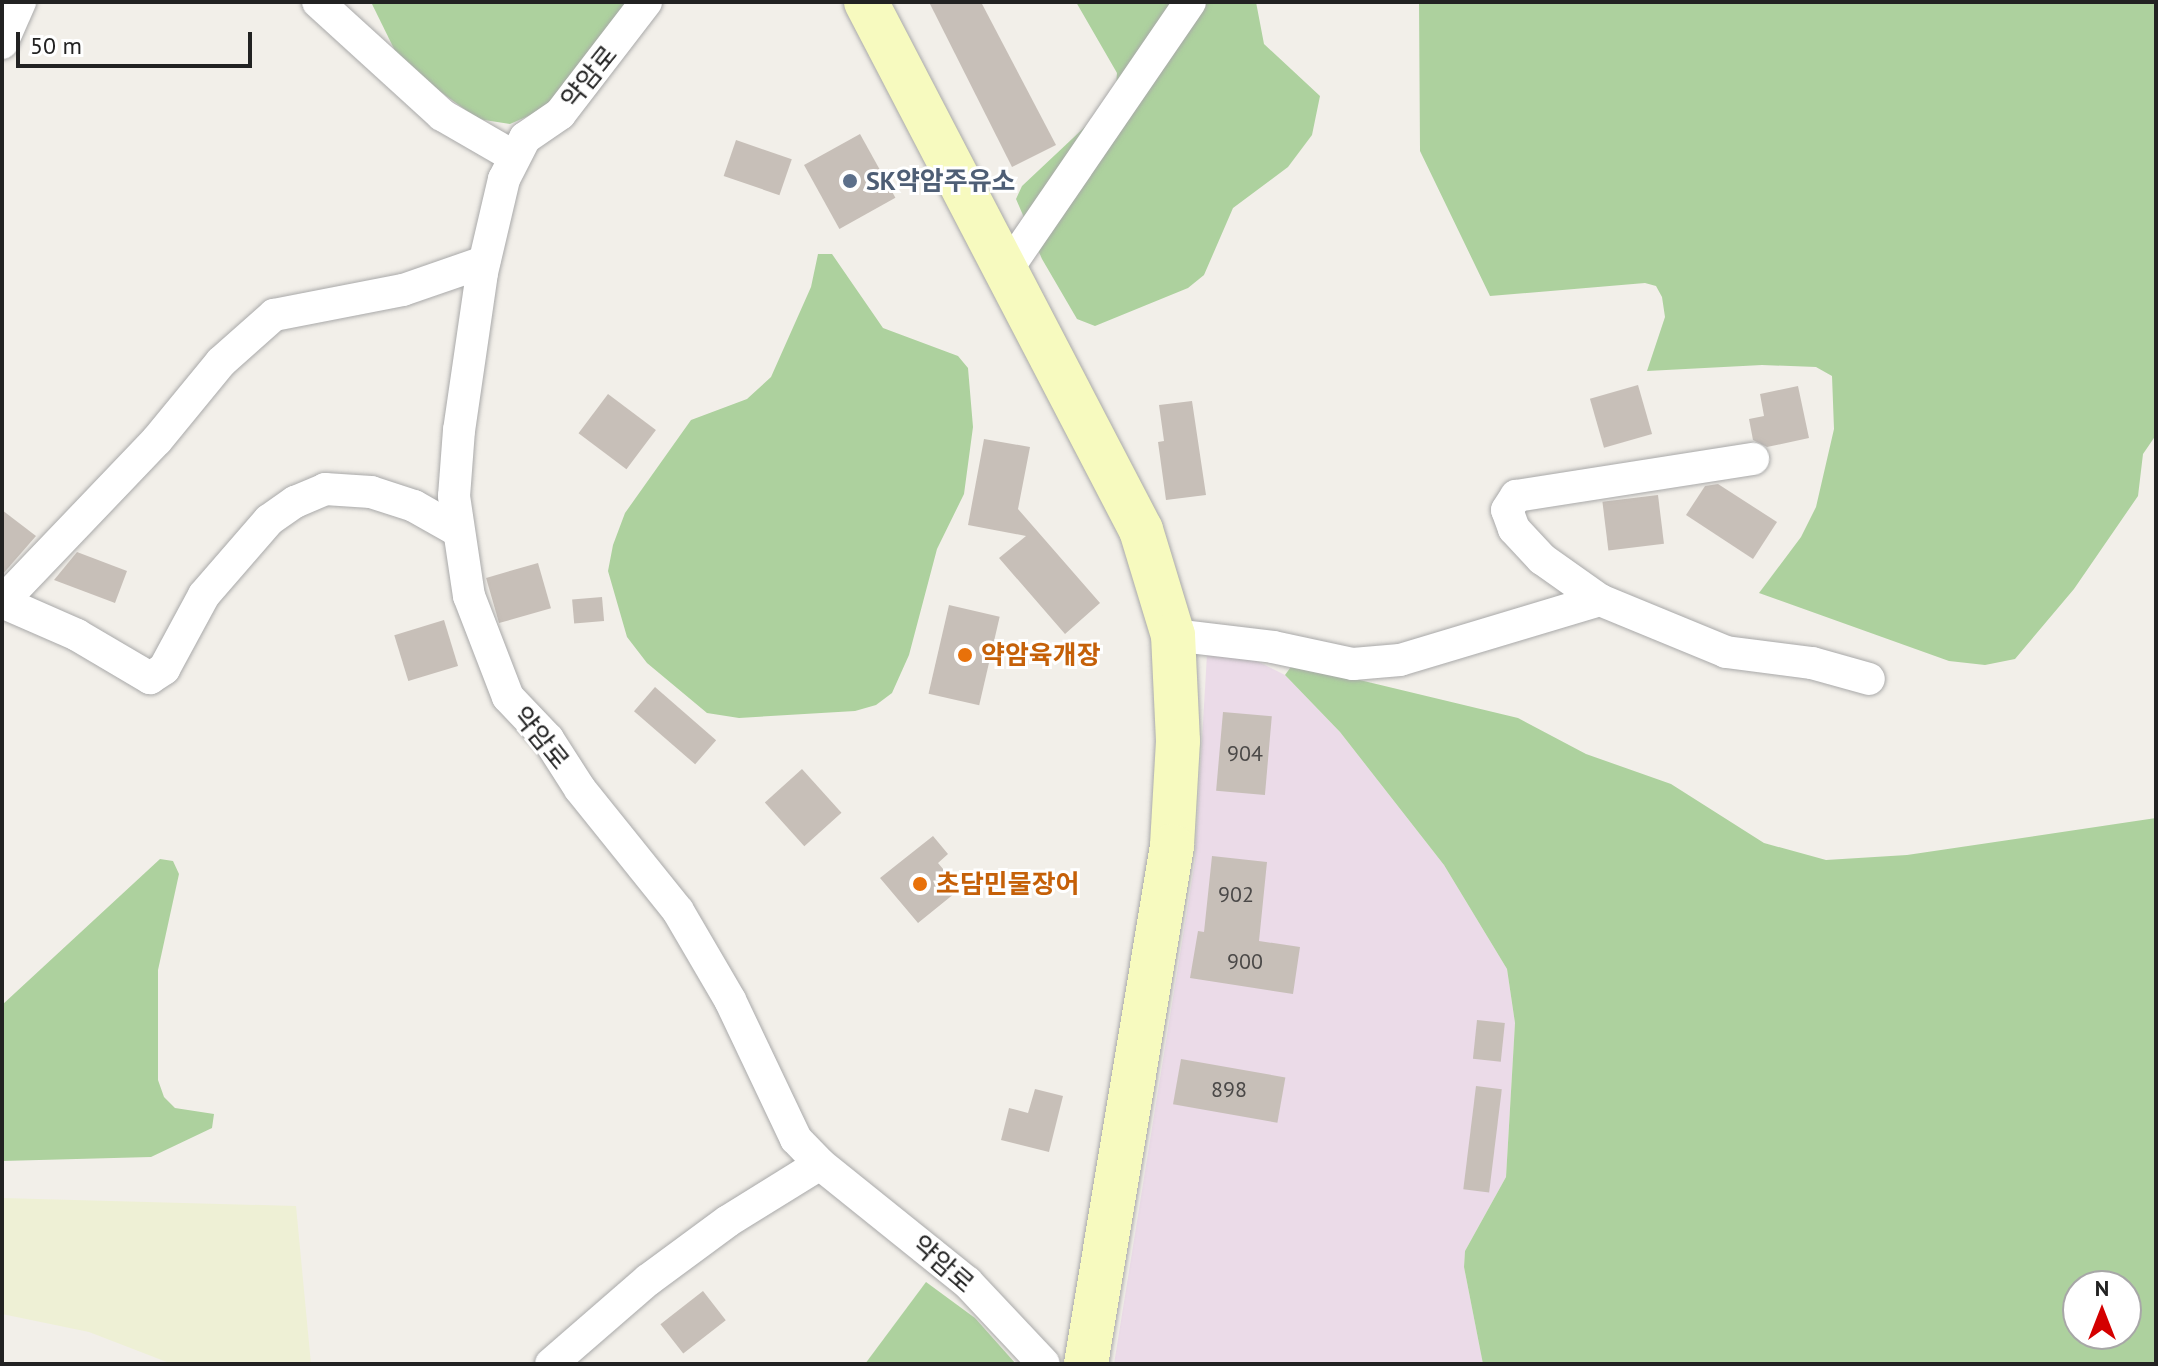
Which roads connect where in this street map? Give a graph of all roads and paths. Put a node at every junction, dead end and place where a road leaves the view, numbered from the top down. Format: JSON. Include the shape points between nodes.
{"nodes":[{"id":1,"x":20,"y":2,"type":"edge"},
{"id":2,"x":318,"y":2,"type":"edge"},
{"id":3,"x":646,"y":2,"type":"edge"},
{"id":4,"x":866,"y":2,"type":"edge"},
{"id":5,"x":1190,"y":2,"type":"edge"},
{"id":6,"x":2,"y":43,"type":"edge"},
{"id":7,"x":513,"y":156,"type":"junction"},
{"id":8,"x":484,"y":262,"type":"junction"},
{"id":9,"x":1008,"y":268,"type":"junction"},
{"id":10,"x":1753,"y":459,"type":"dead end"},
{"id":11,"x":458,"y":531,"type":"junction"},
{"id":12,"x":1600,"y":600,"type":"junction"},
{"id":13,"x":3,"y":601,"type":"edge"},
{"id":14,"x":1173,"y":635,"type":"junction"},
{"id":15,"x":1869,"y":679,"type":"dead end"},
{"id":16,"x":820,"y":1164,"type":"junction"},
{"id":17,"x":551,"y":1364,"type":"edge"},
{"id":18,"x":1044,"y":1364,"type":"edge"},
{"id":19,"x":1086,"y":1364,"type":"edge"}],
"edges":[{"from":1,"to":6,"type":"street"},
{"from":2,"to":7,"type":"street","via":[[442,115]]},
{"from":3,"to":7,"type":"street","name":"약암로","via":[[560,114],[525,138]]},
{"from":4,"to":9,"type":"street"},
{"from":5,"to":9,"type":"street"},
{"from":7,"to":8,"type":"street","name":"약암로"},
{"from":8,"to":11,"type":"street","name":"약암로","via":[[459,430]]},
{"from":8,"to":13,"type":"street","via":[[403,290],[274,315],[250,332],[157,440]]},
{"from":9,"to":14,"type":"street","via":[[1141,530]]},
{"from":10,"to":12,"type":"street","via":[[1516,496],[1507,510],[1514,529],[1542,559]]},
{"from":11,"to":13,"type":"street","via":[[414,506],[371,492],[325,489],[295,502],[269,520],[204,595],[164,669],[150,678]]},
{"from":11,"to":16,"type":"street","name":"약암로","via":[[469,596],[508,697],[548,739],[580,789],[678,911],[730,1000],[784,1122]]},
{"from":12,"to":14,"type":"street","via":[[1374,664]]},
{"from":12,"to":15,"type":"street","via":[[1726,652],[1812,663]]},
{"from":14,"to":19,"type":"street","via":[[1178,741],[1172,846]]},
{"from":16,"to":17,"type":"street","via":[[728,1221],[648,1280]]},
{"from":16,"to":18,"type":"street","name":"약암로","via":[[967,1282]]}]}
